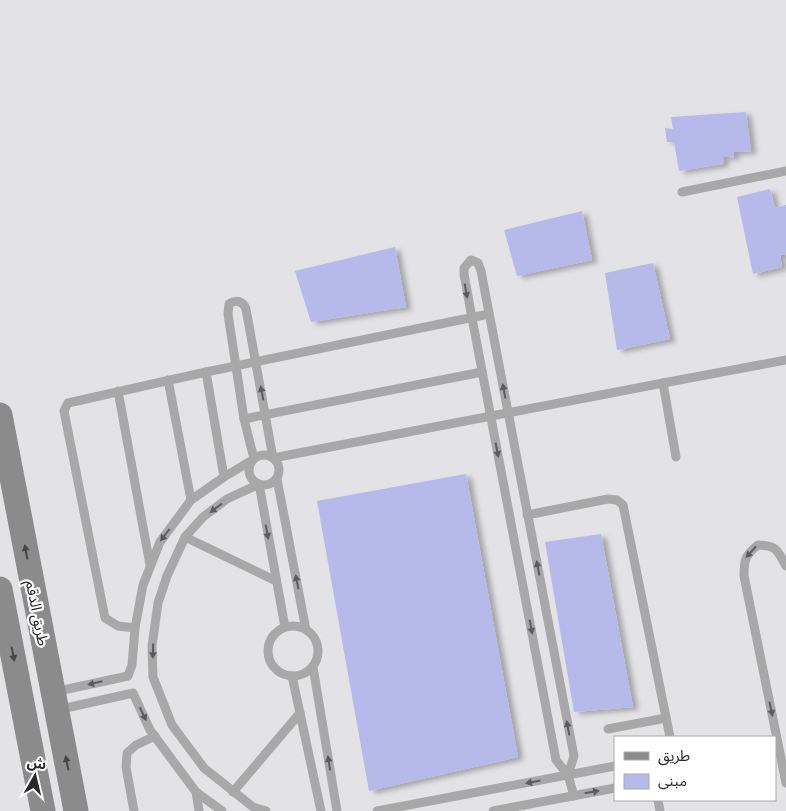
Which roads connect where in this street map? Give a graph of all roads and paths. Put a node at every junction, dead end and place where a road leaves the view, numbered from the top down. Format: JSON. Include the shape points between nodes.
{"nodes":[{"id":1,"x":786,"y":171,"type":"edge"},
{"id":2,"x":682,"y":192,"type":"dead end"},
{"id":3,"x":489,"y":314,"type":"junction"},
{"id":4,"x":472,"y":318,"type":"junction"},
{"id":5,"x":786,"y":360,"type":"edge"},
{"id":6,"x":256,"y":362,"type":"junction"},
{"id":7,"x":236,"y":366,"type":"junction"},
{"id":8,"x":206,"y":372,"type":"junction"},
{"id":9,"x":482,"y":372,"type":"junction"},
{"id":10,"x":168,"y":380,"type":"junction"},
{"id":11,"x":663,"y":383,"type":"junction"},
{"id":12,"x":118,"y":391,"type":"junction"},
{"id":13,"x":508,"y":413,"type":"junction"},
{"id":14,"x":266,"y":414,"type":"junction"},
{"id":15,"x":0,"y":415,"type":"edge"},
{"id":16,"x":490,"y":415,"type":"junction"},
{"id":17,"x":244,"y":419,"type":"junction"},
{"id":18,"x":676,"y":457,"type":"dead end"},
{"id":19,"x":273,"y":458,"type":"junction"},
{"id":20,"x":254,"y":459,"type":"junction"},
{"id":21,"x":224,"y":477,"type":"junction"},
{"id":22,"x":277,"y":479,"type":"junction"},
{"id":23,"x":258,"y":484,"type":"junction"},
{"id":24,"x":191,"y":500,"type":"junction"},
{"id":25,"x":524,"y":500,"type":"junction"},
{"id":26,"x":508,"y":504,"type":"junction"},
{"id":27,"x":527,"y":515,"type":"junction"},
{"id":28,"x":185,"y":537,"type":"junction"},
{"id":29,"x":150,"y":566,"type":"junction"},
{"id":30,"x":786,"y":566,"type":"edge"},
{"id":31,"x":276,"y":581,"type":"junction"},
{"id":32,"x":0,"y":589,"type":"edge"},
{"id":33,"x":545,"y":606,"type":"junction"},
{"id":34,"x":528,"y":609,"type":"junction"},
{"id":35,"x":285,"y":627,"type":"junction"},
{"id":36,"x":135,"y":628,"type":"junction"},
{"id":37,"x":306,"y":630,"type":"junction"},
{"id":38,"x":313,"y":667,"type":"junction"},
{"id":39,"x":128,"y":676,"type":"junction"},
{"id":40,"x":292,"y":676,"type":"junction"},
{"id":41,"x":132,"y":693,"type":"junction"},
{"id":42,"x":55,"y":701,"type":"junction"},
{"id":43,"x":300,"y":713,"type":"junction"},
{"id":44,"x":666,"y":718,"type":"junction"},
{"id":45,"x":608,"y":729,"type":"dead end"},
{"id":46,"x":155,"y":736,"type":"junction"},
{"id":47,"x":670,"y":736,"type":"edge"},
{"id":48,"x":778,"y":743,"type":"edge"},
{"id":49,"x":614,"y":766,"type":"edge"},
{"id":50,"x":568,"y":775,"type":"junction"},
{"id":51,"x":786,"y":782,"type":"edge"},
{"id":52,"x":614,"y":788,"type":"edge"},
{"id":53,"x":196,"y":792,"type":"junction"},
{"id":54,"x":233,"y":792,"type":"junction"},
{"id":55,"x":574,"y":796,"type":"junction"},
{"id":56,"x":513,"y":809,"type":"edge"},
{"id":57,"x":43,"y":811,"type":"edge"},
{"id":58,"x":76,"y":811,"type":"edge"},
{"id":59,"x":134,"y":811,"type":"edge"},
{"id":60,"x":199,"y":811,"type":"edge"},
{"id":61,"x":222,"y":811,"type":"edge"},
{"id":62,"x":266,"y":811,"type":"edge"},
{"id":63,"x":321,"y":811,"type":"edge"},
{"id":64,"x":337,"y":811,"type":"edge"},
{"id":65,"x":377,"y":811,"type":"edge"},
{"id":66,"x":493,"y":811,"type":"edge"}],
"edges":[{"from":1,"to":2,"type":"lane"},
{"from":3,"to":4,"type":"lane"},
{"from":3,"to":4,"type":"lane","one_way":true,"via":[[481,270],[478,263],[471,260],[464,268],[464,274]]},
{"from":13,"to":3,"type":"lane","one_way":true},
{"from":4,"to":6,"type":"lane"},
{"from":4,"to":9,"type":"lane"},
{"from":5,"to":11,"type":"lane"},
{"from":6,"to":7,"type":"lane"},
{"from":6,"to":7,"type":"lane","via":[[246,309],[244,304],[233,301],[229,304],[228,314]]},
{"from":14,"to":6,"type":"lane","one_way":true},
{"from":7,"to":8,"type":"lane"},
{"from":7,"to":17,"type":"lane"},
{"from":8,"to":10,"type":"lane"},
{"from":8,"to":21,"type":"lane"},
{"from":9,"to":14,"type":"lane"},
{"from":9,"to":16,"type":"lane"},
{"from":10,"to":12,"type":"lane"},
{"from":10,"to":24,"type":"lane"},
{"from":11,"to":13,"type":"lane"},
{"from":11,"to":18,"type":"lane"},
{"from":12,"to":29,"type":"lane"},
{"from":12,"to":36,"type":"lane","via":[[68,403],[64,411],[105,618],[118,626]]},
{"from":13,"to":16,"type":"lane"},
{"from":13,"to":25,"type":"lane"},
{"from":14,"to":17,"type":"lane"},
{"from":14,"to":19,"type":"lane"},
{"from":42,"to":15,"type":"street","name":"طريق الدقم","one_way":true},
{"from":16,"to":19,"type":"lane"},
{"from":16,"to":26,"type":"lane","one_way":true},
{"from":17,"to":20,"type":"lane"},
{"from":19,"to":20,"type":"lane","via":[[262,456]]},
{"from":19,"to":22,"type":"lane","via":[[279,468]]},
{"from":20,"to":21,"type":"lane"},
{"from":20,"to":23,"type":"lane","via":[[250,473]]},
{"from":21,"to":24,"type":"lane"},
{"from":22,"to":23,"type":"lane","via":[[267,485]]},
{"from":37,"to":22,"type":"lane","one_way":true},
{"from":23,"to":28,"type":"lane","one_way":true,"via":[[227,499],[203,517]]},
{"from":23,"to":31,"type":"lane","one_way":true},
{"from":24,"to":29,"type":"lane","one_way":true,"via":[[160,542]]},
{"from":25,"to":26,"type":"lane"},
{"from":25,"to":27,"type":"lane"},
{"from":26,"to":34,"type":"lane"},
{"from":33,"to":27,"type":"lane","one_way":true},
{"from":27,"to":44,"type":"lane","via":[[608,499],[623,505]]},
{"from":28,"to":31,"type":"lane"},
{"from":28,"to":54,"type":"lane","one_way":true,"via":[[158,603],[152,646],[153,677],[172,725],[204,768]]},
{"from":29,"to":36,"type":"lane"},
{"from":30,"to":48,"type":"lane","one_way":true,"via":[[778,551],[771,546],[758,545],[748,553],[744,564]]},
{"from":31,"to":35,"type":"lane"},
{"from":32,"to":57,"type":"street","one_way":true},
{"from":33,"to":34,"type":"lane"},
{"from":50,"to":33,"type":"lane","one_way":true,"via":[[574,756]]},
{"from":34,"to":50,"type":"lane","one_way":true,"via":[[556,760]]},
{"from":35,"to":37,"type":"lane"},
{"from":35,"to":40,"type":"lane","via":[[270,642],[269,656],[275,668]]},
{"from":36,"to":39,"type":"lane"},
{"from":37,"to":38,"type":"lane","via":[[318,646],[319,654]]},
{"from":38,"to":40,"type":"lane"},
{"from":64,"to":38,"type":"lane","one_way":true},
{"from":39,"to":41,"type":"lane"},
{"from":39,"to":42,"type":"lane","one_way":true},
{"from":40,"to":43,"type":"lane"},
{"from":41,"to":42,"type":"lane"},
{"from":41,"to":46,"type":"lane","one_way":true},
{"from":58,"to":42,"type":"street","name":"طريق الدقم","one_way":true},
{"from":43,"to":54,"type":"lane"},
{"from":43,"to":63,"type":"lane"},
{"from":44,"to":45,"type":"lane"},
{"from":44,"to":47,"type":"lane"},
{"from":46,"to":53,"type":"lane"},
{"from":46,"to":59,"type":"lane","via":[[127,753],[126,767]]},
{"from":48,"to":51,"type":"lane"},
{"from":49,"to":50,"type":"lane"},
{"from":50,"to":55,"type":"lane"},
{"from":50,"to":65,"type":"lane","one_way":true},
{"from":55,"to":52,"type":"lane","one_way":true},
{"from":53,"to":60,"type":"lane"},
{"from":53,"to":61,"type":"lane"},
{"from":54,"to":62,"type":"lane","via":[[253,807]]},
{"from":55,"to":56,"type":"lane"},
{"from":56,"to":66,"type":"lane"}]}
